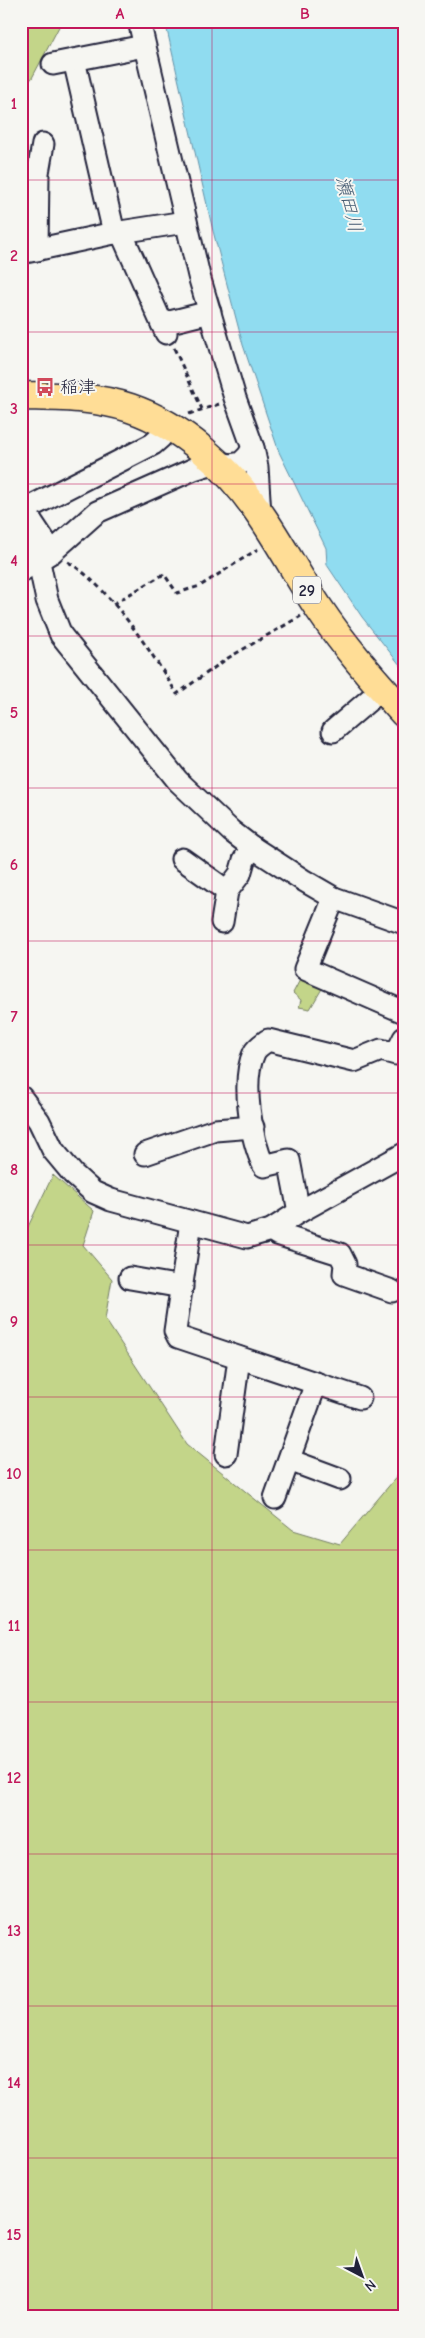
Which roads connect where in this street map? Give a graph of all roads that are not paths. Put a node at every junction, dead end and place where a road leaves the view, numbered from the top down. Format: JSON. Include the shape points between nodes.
{"nodes":[{"id":1,"x":139,"y":21,"type":"edge"},
{"id":2,"x":144,"y":46,"type":"junction"},
{"id":3,"x":74,"y":60,"type":"junction"},
{"id":4,"x":53,"y":64,"type":"dead end"},
{"id":5,"x":43,"y":144,"type":"dead end"},
{"id":6,"x":185,"y":222,"type":"junction"},
{"id":7,"x":118,"y":232,"type":"junction"},
{"id":8,"x":29,"y":251,"type":"edge"},
{"id":9,"x":210,"y":312,"type":"junction"},
{"id":10,"x":21,"y":396,"type":"edge"},
{"id":11,"x":165,"y":432,"type":"junction"},
{"id":12,"x":253,"y":448,"type":"junction"},
{"id":13,"x":216,"y":462,"type":"junction"},
{"id":14,"x":260,"y":514,"type":"junction"},
{"id":15,"x":21,"y":535,"type":"edge"},
{"id":16,"x":38,"y":562,"type":"edge"},
{"id":17,"x":382,"y":689,"type":"junction"},
{"id":18,"x":404,"y":713,"type":"edge"},
{"id":19,"x":333,"y":732,"type":"dead end"},
{"id":20,"x":252,"y":847,"type":"junction"},
{"id":21,"x":182,"y":859,"type":"dead end"},
{"id":22,"x":227,"y":892,"type":"junction"},
{"id":23,"x":334,"y":898,"type":"junction"},
{"id":24,"x":222,"y":922,"type":"dead end"},
{"id":25,"x":404,"y":923,"type":"edge"},
{"id":26,"x":404,"y":1012,"type":"edge"},
{"id":27,"x":404,"y":1038,"type":"edge"},
{"id":28,"x":21,"y":1098,"type":"edge"},
{"id":29,"x":253,"y":1127,"type":"junction"},
{"id":30,"x":145,"y":1154,"type":"dead end"},
{"id":31,"x":404,"y":1154,"type":"edge"},
{"id":32,"x":299,"y":1212,"type":"junction"},
{"id":33,"x":191,"y":1222,"type":"junction"},
{"id":34,"x":272,"y":1230,"type":"junction"},
{"id":35,"x":130,"y":1278,"type":"dead end"},
{"id":36,"x":182,"y":1287,"type":"junction"},
{"id":37,"x":392,"y":1291,"type":"dead end"},
{"id":38,"x":239,"y":1358,"type":"junction"},
{"id":39,"x":316,"y":1383,"type":"junction"},
{"id":40,"x":360,"y":1398,"type":"dead end"},
{"id":41,"x":226,"y":1454,"type":"dead end"},
{"id":42,"x":289,"y":1460,"type":"junction"},
{"id":43,"x":340,"y":1479,"type":"dead end"},
{"id":44,"x":275,"y":1498,"type":"dead end"}],
"edges":[{"from":1,"to":2,"type":"street"},
{"from":2,"to":3,"type":"street"},
{"from":2,"to":6,"type":"street"},
{"from":3,"to":4,"type":"street"},
{"from":3,"to":7,"type":"street"},
{"from":5,"to":8,"type":"street"},
{"from":6,"to":7,"type":"street"},
{"from":6,"to":9,"type":"street"},
{"from":7,"to":8,"type":"street"},
{"from":7,"to":9,"type":"street","via":[[164,329]]},
{"from":9,"to":12,"type":"street"},
{"from":10,"to":11,"type":"main road","number":"29","via":[[99,400],[130,408]]},
{"from":11,"to":13,"type":"main road","number":"29"},
{"from":11,"to":16,"type":"street","via":[[153,444],[24,510]]},
{"from":12,"to":13,"type":"street","via":[[241,462],[230,465]]},
{"from":12,"to":14,"type":"street"},
{"from":13,"to":14,"type":"main road","number":"29"},
{"from":13,"to":16,"type":"street","via":[[97,512]]},
{"from":14,"to":17,"type":"main road","number":"29","via":[[347,650]]},
{"from":15,"to":16,"type":"street"},
{"from":16,"to":20,"type":"street","via":[[47,600],[61,635],[178,781],[230,831]]},
{"from":17,"to":18,"type":"main road","number":"29"},
{"from":17,"to":19,"type":"street"},
{"from":20,"to":22,"type":"street","via":[[240,874]]},
{"from":20,"to":23,"type":"street"},
{"from":21,"to":22,"type":"street"},
{"from":22,"to":24,"type":"street"},
{"from":23,"to":25,"type":"street"},
{"from":23,"to":26,"type":"street","via":[[305,969]]},
{"from":27,"to":29,"type":"street","via":[[396,1054],[381,1050],[354,1061],[268,1040],[254,1052],[247,1090]]},
{"from":28,"to":33,"type":"street","via":[[39,1121],[53,1150],[94,1192],[111,1200]]},
{"from":29,"to":30,"type":"street","via":[[180,1132]]},
{"from":29,"to":32,"type":"street","via":[[264,1166],[289,1160]]},
{"from":31,"to":32,"type":"street"},
{"from":32,"to":34,"type":"street"},
{"from":33,"to":34,"type":"street","via":[[246,1237]]},
{"from":33,"to":36,"type":"street"},
{"from":34,"to":37,"type":"street","via":[[340,1254],[346,1264],[344,1274]]},
{"from":35,"to":36,"type":"street"},
{"from":36,"to":38,"type":"street","via":[[178,1336]]},
{"from":38,"to":39,"type":"street"},
{"from":38,"to":41,"type":"street"},
{"from":39,"to":40,"type":"street"},
{"from":39,"to":42,"type":"street"},
{"from":42,"to":43,"type":"street"},
{"from":42,"to":44,"type":"street"}]}
